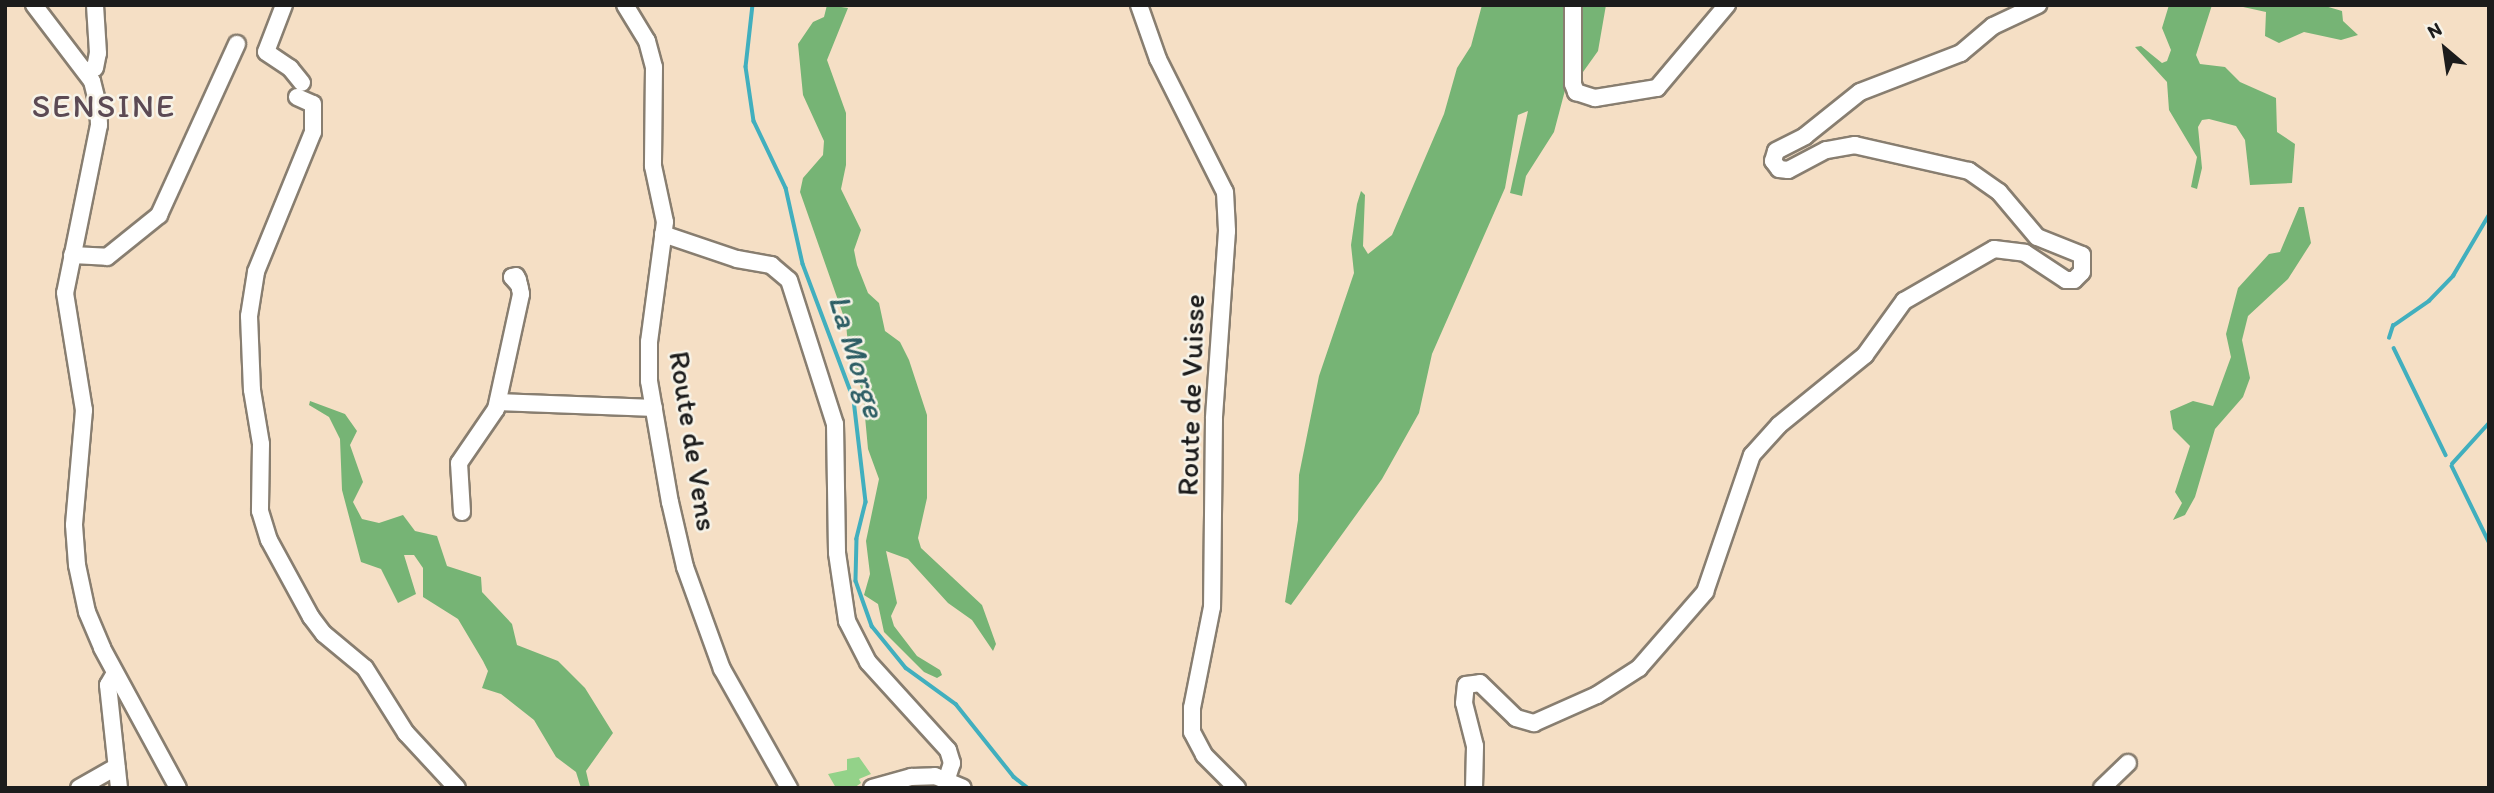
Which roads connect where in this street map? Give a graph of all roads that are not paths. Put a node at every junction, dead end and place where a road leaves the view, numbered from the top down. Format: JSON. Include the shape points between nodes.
{"nodes":[{"id":1,"x":34,"y":5,"type":"edge"},
{"id":2,"x":95,"y":5,"type":"edge"},
{"id":3,"x":284,"y":5,"type":"edge"},
{"id":4,"x":625,"y":5,"type":"edge"},
{"id":5,"x":1139,"y":5,"type":"edge"},
{"id":6,"x":1573,"y":5,"type":"edge"},
{"id":7,"x":1727,"y":5,"type":"edge"},
{"id":8,"x":2038,"y":5,"type":"edge"},
{"id":9,"x":237,"y":44,"type":"dead end"},
{"id":10,"x":85,"y":71,"type":"junction"},
{"id":11,"x":663,"y":234,"type":"junction"},
{"id":12,"x":72,"y":255,"type":"junction"},
{"id":13,"x":519,"y":285,"type":"dead end"},
{"id":14,"x":498,"y":401,"type":"junction"},
{"id":15,"x":654,"y":408,"type":"junction"},
{"id":16,"x":462,"y":512,"type":"dead end"},
{"id":17,"x":115,"y":673,"type":"junction"},
{"id":18,"x":2128,"y":763,"type":"dead end"},
{"id":19,"x":116,"y":767,"type":"junction"},
{"id":20,"x":946,"y":781,"type":"junction"},
{"id":21,"x":79,"y":788,"type":"edge"},
{"id":22,"x":119,"y":788,"type":"edge"},
{"id":23,"x":178,"y":788,"type":"edge"},
{"id":24,"x":457,"y":788,"type":"edge"},
{"id":25,"x":789,"y":788,"type":"edge"},
{"id":26,"x":872,"y":788,"type":"edge"},
{"id":27,"x":963,"y":788,"type":"edge"},
{"id":28,"x":1237,"y":788,"type":"edge"},
{"id":29,"x":1474,"y":788,"type":"edge"},
{"id":30,"x":2102,"y":788,"type":"edge"}],
"edges":[{"from":1,"to":10,"type":"street"},
{"from":2,"to":10,"type":"street","via":[[99,54],[95,68]]},
{"from":3,"to":24,"type":"street","via":[[266,52],[290,68],[313,104],[313,132],[256,272],[249,316],[252,390],[261,444],[257,489],[262,519],[277,557],[311,617],[365,668],[406,733]]},
{"from":4,"to":11,"type":"street","name":"Route de Vens","via":[[647,41],[654,67],[653,166],[664,206]]},
{"from":5,"to":28,"type":"street","name":"Route de Vuisse","via":[[1158,59],[1224,192],[1227,231],[1214,419],[1212,607],[1192,708],[1192,732],[1204,755]]},
{"from":6,"to":7,"type":"street","via":[[1573,84],[1576,92],[1595,98],[1657,88]]},
{"from":8,"to":29,"type":"street","via":[[2000,22],[1961,53],[1860,92],[1805,136],[1776,151],[1773,161],[1779,169],[1788,170],[1826,150],[1855,145],[1969,171],[1999,192],[2038,237],[2081,256],[2082,272],[2066,280],[2025,253],[1994,249],[1904,301],[1865,355],[1763,440],[1743,472],[1705,592],[1639,668],[1597,695],[1534,723],[1516,718],[1480,683],[1466,685],[1462,694],[1475,746]]},
{"from":9,"to":12,"type":"street","via":[[159,215],[107,257]]},
{"from":10,"to":12,"type":"street","via":[[96,93],[99,125]]},
{"from":11,"to":15,"type":"street","name":"Route de Vens","via":[[649,342]]},
{"from":11,"to":20,"type":"street","via":[[737,259],[771,265],[789,281],[835,424],[836,553],[847,621],[868,662],[948,750],[952,763]]},
{"from":12,"to":17,"type":"street","via":[[65,317],[84,410],[74,525],[77,565],[87,612]]},
{"from":13,"to":14,"type":"street","via":[[516,324]]},
{"from":14,"to":15,"type":"street"},
{"from":14,"to":16,"type":"street","via":[[459,463]]},
{"from":15,"to":25,"type":"street","name":"Route de Vens","via":[[670,502],[705,625],[743,714]]},
{"from":17,"to":19,"type":"street","via":[[107,685]]},
{"from":17,"to":23,"type":"street"},
{"from":18,"to":30,"type":"street"},
{"from":19,"to":21,"type":"street"},
{"from":19,"to":22,"type":"street"},
{"from":20,"to":26,"type":"street","via":[[925,777]]},
{"from":20,"to":27,"type":"street"}]}
